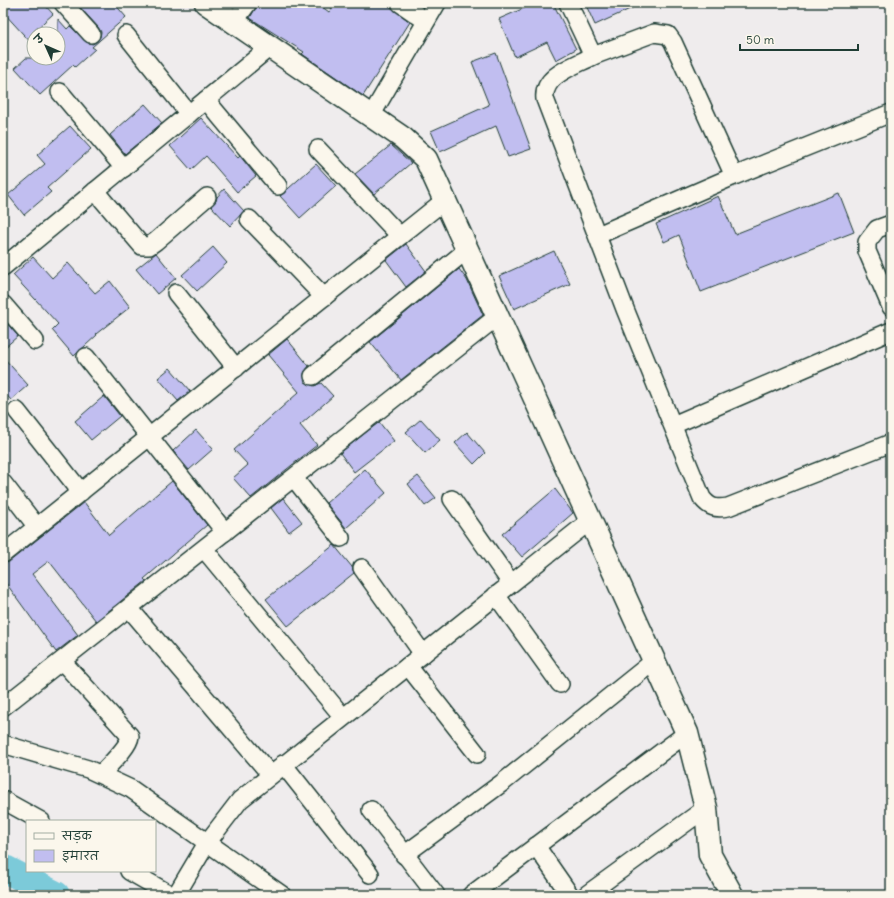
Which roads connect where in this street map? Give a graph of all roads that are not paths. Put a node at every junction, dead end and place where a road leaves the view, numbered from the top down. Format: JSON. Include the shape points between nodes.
{"nodes":[{"id":1,"x":63,"y":3,"type":"edge"},
{"id":2,"x":206,"y":3,"type":"edge"},
{"id":3,"x":248,"y":3,"type":"edge"},
{"id":4,"x":400,"y":3,"type":"edge"},
{"id":5,"x":437,"y":3,"type":"edge"},
{"id":6,"x":568,"y":3,"type":"edge"},
{"id":7,"x":426,"y":21,"type":"junction"},
{"id":8,"x":234,"y":22,"type":"junction"},
{"id":9,"x":91,"y":34,"type":"dead end"},
{"id":10,"x":126,"y":35,"type":"dead end"},
{"id":11,"x":270,"y":47,"type":"junction"},
{"id":12,"x":593,"y":56,"type":"junction"},
{"id":13,"x":60,"y":92,"type":"dead end"},
{"id":14,"x":206,"y":100,"type":"junction"},
{"id":15,"x":891,"y":113,"type":"edge"},
{"id":16,"x":189,"y":114,"type":"junction"},
{"id":17,"x":371,"y":116,"type":"junction"},
{"id":18,"x":318,"y":149,"type":"dead end"},
{"id":19,"x":124,"y":168,"type":"junction"},
{"id":20,"x":734,"y":176,"type":"junction"},
{"id":21,"x":278,"y":186,"type":"dead end"},
{"id":22,"x":95,"y":191,"type":"junction"},
{"id":23,"x":206,"y":197,"type":"dead end"},
{"id":24,"x":445,"y":200,"type":"junction"},
{"id":25,"x":249,"y":219,"type":"dead end"},
{"id":26,"x":891,"y":224,"type":"edge"},
{"id":27,"x":598,"y":235,"type":"junction"},
{"id":28,"x":400,"y":236,"type":"junction"},
{"id":29,"x":468,"y":249,"type":"junction"},
{"id":30,"x":5,"y":260,"type":"edge"},
{"id":31,"x":176,"y":293,"type":"dead end"},
{"id":32,"x":324,"y":297,"type":"junction"},
{"id":33,"x":3,"y":304,"type":"edge"},
{"id":34,"x":891,"y":307,"type":"edge"},
{"id":35,"x":498,"y":316,"type":"junction"},
{"id":36,"x":891,"y":331,"type":"edge"},
{"id":37,"x":35,"y":342,"type":"dead end"},
{"id":38,"x":86,"y":357,"type":"dead end"},
{"id":39,"x":236,"y":368,"type":"junction"},
{"id":40,"x":313,"y":376,"type":"dead end"},
{"id":41,"x":17,"y":411,"type":"dead end"},
{"id":42,"x":672,"y":425,"type":"junction"},
{"id":43,"x":148,"y":438,"type":"junction"},
{"id":44,"x":891,"y":443,"type":"edge"},
{"id":45,"x":294,"y":478,"type":"junction"},
{"id":46,"x":3,"y":483,"type":"edge"},
{"id":47,"x":81,"y":492,"type":"junction"},
{"id":48,"x":452,"y":499,"type":"dead end"},
{"id":49,"x":590,"y":520,"type":"junction"},
{"id":50,"x":37,"y":527,"type":"junction"},
{"id":51,"x":225,"y":532,"type":"junction"},
{"id":52,"x":341,"y":538,"type":"dead end"},
{"id":53,"x":204,"y":549,"type":"junction"},
{"id":54,"x":3,"y":554,"type":"edge"},
{"id":55,"x":362,"y":568,"type":"dead end"},
{"id":56,"x":511,"y":583,"type":"junction"},
{"id":57,"x":496,"y":595,"type":"junction"},
{"id":58,"x":129,"y":608,"type":"junction"},
{"id":59,"x":423,"y":654,"type":"junction"},
{"id":60,"x":62,"y":661,"type":"junction"},
{"id":61,"x":654,"y":661,"type":"junction"},
{"id":62,"x":408,"y":666,"type":"junction"},
{"id":63,"x":560,"y":684,"type":"dead end"},
{"id":64,"x":3,"y":707,"type":"edge"},
{"id":65,"x":343,"y":716,"type":"junction"},
{"id":66,"x":687,"y":733,"type":"junction"},
{"id":67,"x":3,"y":744,"type":"edge"},
{"id":68,"x":476,"y":754,"type":"dead end"},
{"id":69,"x":277,"y":769,"type":"junction"},
{"id":70,"x":100,"y":774,"type":"junction"},
{"id":71,"x":3,"y":800,"type":"edge"},
{"id":72,"x":706,"y":808,"type":"junction"},
{"id":73,"x":371,"y":810,"type":"dead end"},
{"id":74,"x":39,"y":820,"type":"edge"},
{"id":75,"x":207,"y":843,"type":"junction"},
{"id":76,"x":536,"y":846,"type":"junction"},
{"id":77,"x":404,"y":855,"type":"junction"},
{"id":78,"x":131,"y":872,"type":"edge"},
{"id":79,"x":370,"y":874,"type":"dead end"},
{"id":80,"x":171,"y":895,"type":"edge"},
{"id":81,"x":176,"y":895,"type":"edge"},
{"id":82,"x":282,"y":895,"type":"edge"},
{"id":83,"x":436,"y":895,"type":"edge"},
{"id":84,"x":471,"y":895,"type":"edge"},
{"id":85,"x":570,"y":895,"type":"edge"},
{"id":86,"x":586,"y":895,"type":"edge"},
{"id":87,"x":732,"y":895,"type":"edge"}],
"edges":[{"from":1,"to":9,"type":"street"},
{"from":2,"to":8,"type":"street"},
{"from":3,"to":8,"type":"street"},
{"from":4,"to":7,"type":"street"},
{"from":5,"to":7,"type":"street"},
{"from":6,"to":12,"type":"street"},
{"from":7,"to":17,"type":"street"},
{"from":8,"to":11,"type":"street"},
{"from":10,"to":16,"type":"street"},
{"from":11,"to":14,"type":"street"},
{"from":11,"to":17,"type":"street"},
{"from":12,"to":20,"type":"street","via":[[654,33],[668,35]]},
{"from":12,"to":27,"type":"street","via":[[554,77],[544,92]]},
{"from":13,"to":19,"type":"street"},
{"from":14,"to":16,"type":"street"},
{"from":14,"to":21,"type":"street"},
{"from":15,"to":20,"type":"street"},
{"from":16,"to":19,"type":"street"},
{"from":17,"to":24,"type":"street","via":[[415,147],[426,159]]},
{"from":18,"to":28,"type":"street"},
{"from":19,"to":22,"type":"street"},
{"from":20,"to":27,"type":"street"},
{"from":22,"to":23,"type":"street","via":[[142,246],[149,246],[156,241]]},
{"from":22,"to":30,"type":"street"},
{"from":24,"to":28,"type":"street"},
{"from":24,"to":29,"type":"street"},
{"from":25,"to":32,"type":"street"},
{"from":26,"to":34,"type":"street","via":[[877,229],[866,242],[867,251]]},
{"from":27,"to":42,"type":"street"},
{"from":28,"to":32,"type":"street"},
{"from":29,"to":35,"type":"street"},
{"from":29,"to":40,"type":"street"},
{"from":31,"to":39,"type":"street"},
{"from":32,"to":39,"type":"street"},
{"from":33,"to":37,"type":"street"},
{"from":35,"to":45,"type":"street"},
{"from":35,"to":49,"type":"street"},
{"from":36,"to":42,"type":"street"},
{"from":38,"to":43,"type":"street"},
{"from":39,"to":43,"type":"street"},
{"from":41,"to":47,"type":"street"},
{"from":42,"to":44,"type":"street","via":[[702,498],[716,509],[728,507]]},
{"from":43,"to":47,"type":"street"},
{"from":43,"to":51,"type":"street"},
{"from":45,"to":51,"type":"street"},
{"from":45,"to":52,"type":"street"},
{"from":46,"to":50,"type":"street"},
{"from":47,"to":50,"type":"street"},
{"from":48,"to":56,"type":"street"},
{"from":49,"to":56,"type":"street"},
{"from":49,"to":61,"type":"street"},
{"from":50,"to":54,"type":"street"},
{"from":51,"to":53,"type":"street"},
{"from":53,"to":58,"type":"street"},
{"from":53,"to":65,"type":"street"},
{"from":55,"to":59,"type":"street"},
{"from":56,"to":57,"type":"street"},
{"from":57,"to":59,"type":"street"},
{"from":57,"to":63,"type":"street"},
{"from":58,"to":60,"type":"street"},
{"from":58,"to":69,"type":"street"},
{"from":59,"to":62,"type":"street"},
{"from":60,"to":64,"type":"street"},
{"from":60,"to":70,"type":"street","via":[[130,736],[127,745]]},
{"from":61,"to":66,"type":"street"},
{"from":61,"to":77,"type":"street","via":[[502,783]]},
{"from":62,"to":65,"type":"street"},
{"from":62,"to":68,"type":"street"},
{"from":65,"to":69,"type":"street"},
{"from":66,"to":72,"type":"street"},
{"from":66,"to":76,"type":"street"},
{"from":67,"to":70,"type":"street"},
{"from":69,"to":75,"type":"street","via":[[240,800]]},
{"from":69,"to":79,"type":"street"},
{"from":70,"to":75,"type":"street","via":[[131,789]]},
{"from":71,"to":74,"type":"street"},
{"from":72,"to":86,"type":"street"},
{"from":72,"to":87,"type":"street","via":[[710,855]]},
{"from":73,"to":77,"type":"street"},
{"from":75,"to":81,"type":"street"},
{"from":75,"to":82,"type":"street"},
{"from":76,"to":84,"type":"street"},
{"from":76,"to":85,"type":"street"},
{"from":77,"to":83,"type":"street"},
{"from":78,"to":80,"type":"street"}]}
